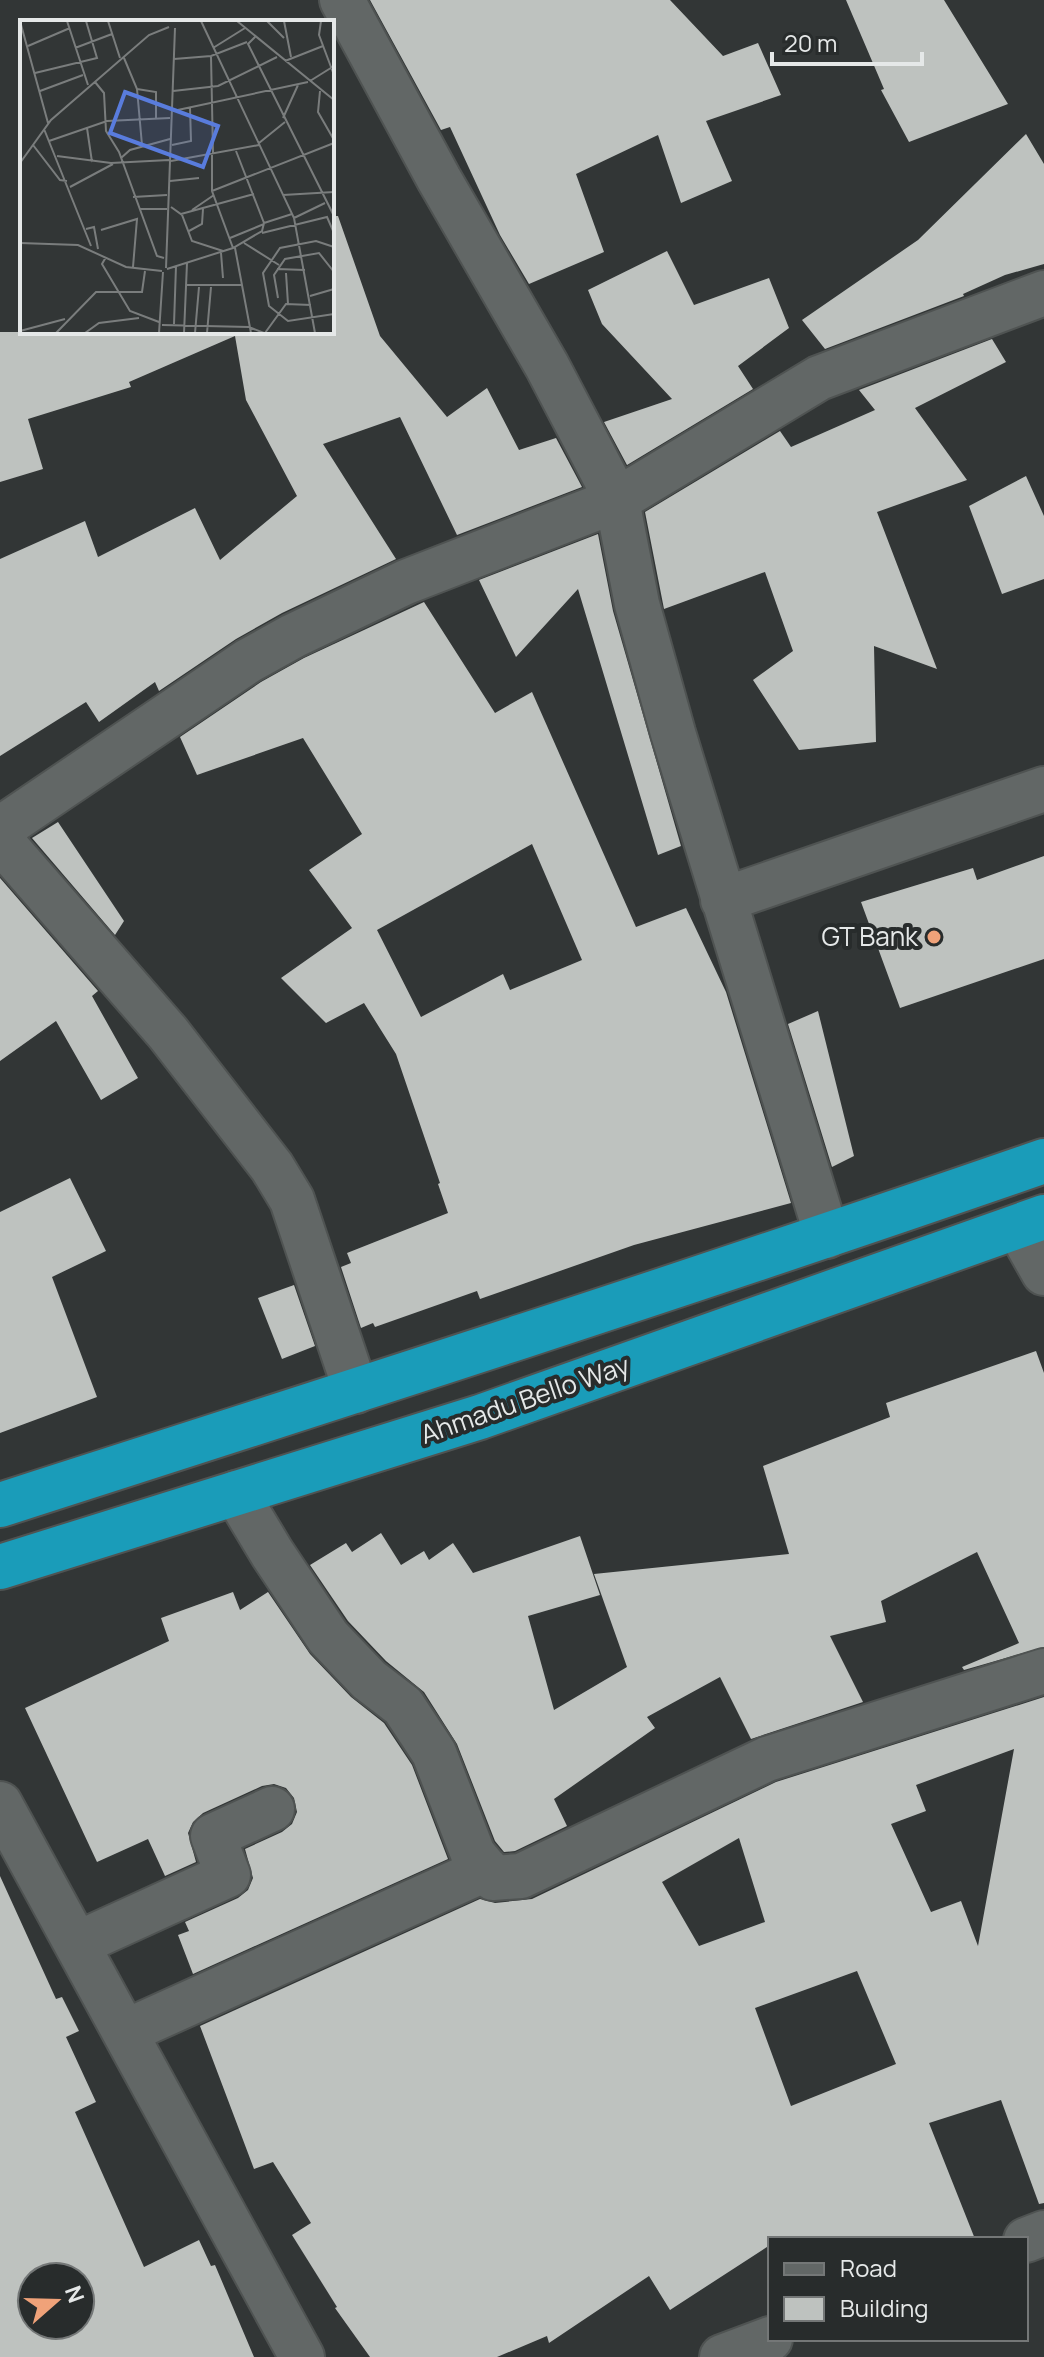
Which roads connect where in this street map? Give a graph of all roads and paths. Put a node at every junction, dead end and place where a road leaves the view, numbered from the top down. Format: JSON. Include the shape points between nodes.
{"nodes":[{"id":1,"x":342,"y":0,"type":"edge"},
{"id":2,"x":1044,"y":293,"type":"edge"},
{"id":3,"x":617,"y":500,"type":"junction"},
{"id":4,"x":1044,"y":789,"type":"edge"},
{"id":5,"x":0,"y":829,"type":"edge"},
{"id":6,"x":0,"y":840,"type":"edge"},
{"id":7,"x":723,"y":900,"type":"junction"},
{"id":8,"x":1044,"y":1161,"type":"edge"},
{"id":9,"x":1031,"y":1222,"type":"edge"},
{"id":10,"x":827,"y":1236,"type":"junction"},
{"id":11,"x":1044,"y":1273,"type":"edge"},
{"id":12,"x":356,"y":1391,"type":"junction"},
{"id":13,"x":236,"y":1493,"type":"junction"},
{"id":14,"x":0,"y":1505,"type":"edge"},
{"id":15,"x":0,"y":1567,"type":"edge"},
{"id":16,"x":1044,"y":1671,"type":"edge"},
{"id":17,"x":0,"y":1804,"type":"edge"},
{"id":18,"x":272,"y":1809,"type":"dead end"},
{"id":19,"x":486,"y":1869,"type":"junction"},
{"id":20,"x":77,"y":1944,"type":"junction"},
{"id":21,"x":125,"y":2032,"type":"junction"},
{"id":22,"x":768,"y":2340,"type":"edge"},
{"id":23,"x":302,"y":2357,"type":"edge"},
{"id":24,"x":722,"y":2357,"type":"edge"}],
"edges":[{"from":1,"to":3,"type":"street"},
{"from":2,"to":3,"type":"street","via":[[819,378]]},
{"from":3,"to":5,"type":"street","via":[[406,582],[293,636]]},
{"from":3,"to":7,"type":"street","via":[[639,613]]},
{"from":4,"to":7,"type":"street"},
{"from":6,"to":12,"type":"street","via":[[168,1033],[272,1167],[292,1200]]},
{"from":7,"to":10,"type":"street"},
{"from":8,"to":10,"type":"highway"},
{"from":9,"to":11,"type":"street"},
{"from":9,"to":13,"type":"highway","name":"Ahmadu Bello Way","via":[[480,1417]]},
{"from":10,"to":12,"type":"highway"},
{"from":12,"to":14,"type":"highway"},
{"from":13,"to":15,"type":"highway","name":"Ahmadu Bello Way"},
{"from":13,"to":19,"type":"street","via":[[328,1637],[403,1706],[434,1753],[473,1854]]},
{"from":16,"to":19,"type":"street","via":[[767,1759],[521,1876],[493,1878]]},
{"from":17,"to":20,"type":"street"},
{"from":18,"to":20,"type":"street","via":[[213,1836],[228,1875]]},
{"from":19,"to":21,"type":"street"},
{"from":20,"to":21,"type":"street"},
{"from":21,"to":23,"type":"street"},
{"from":22,"to":24,"type":"street"}]}
